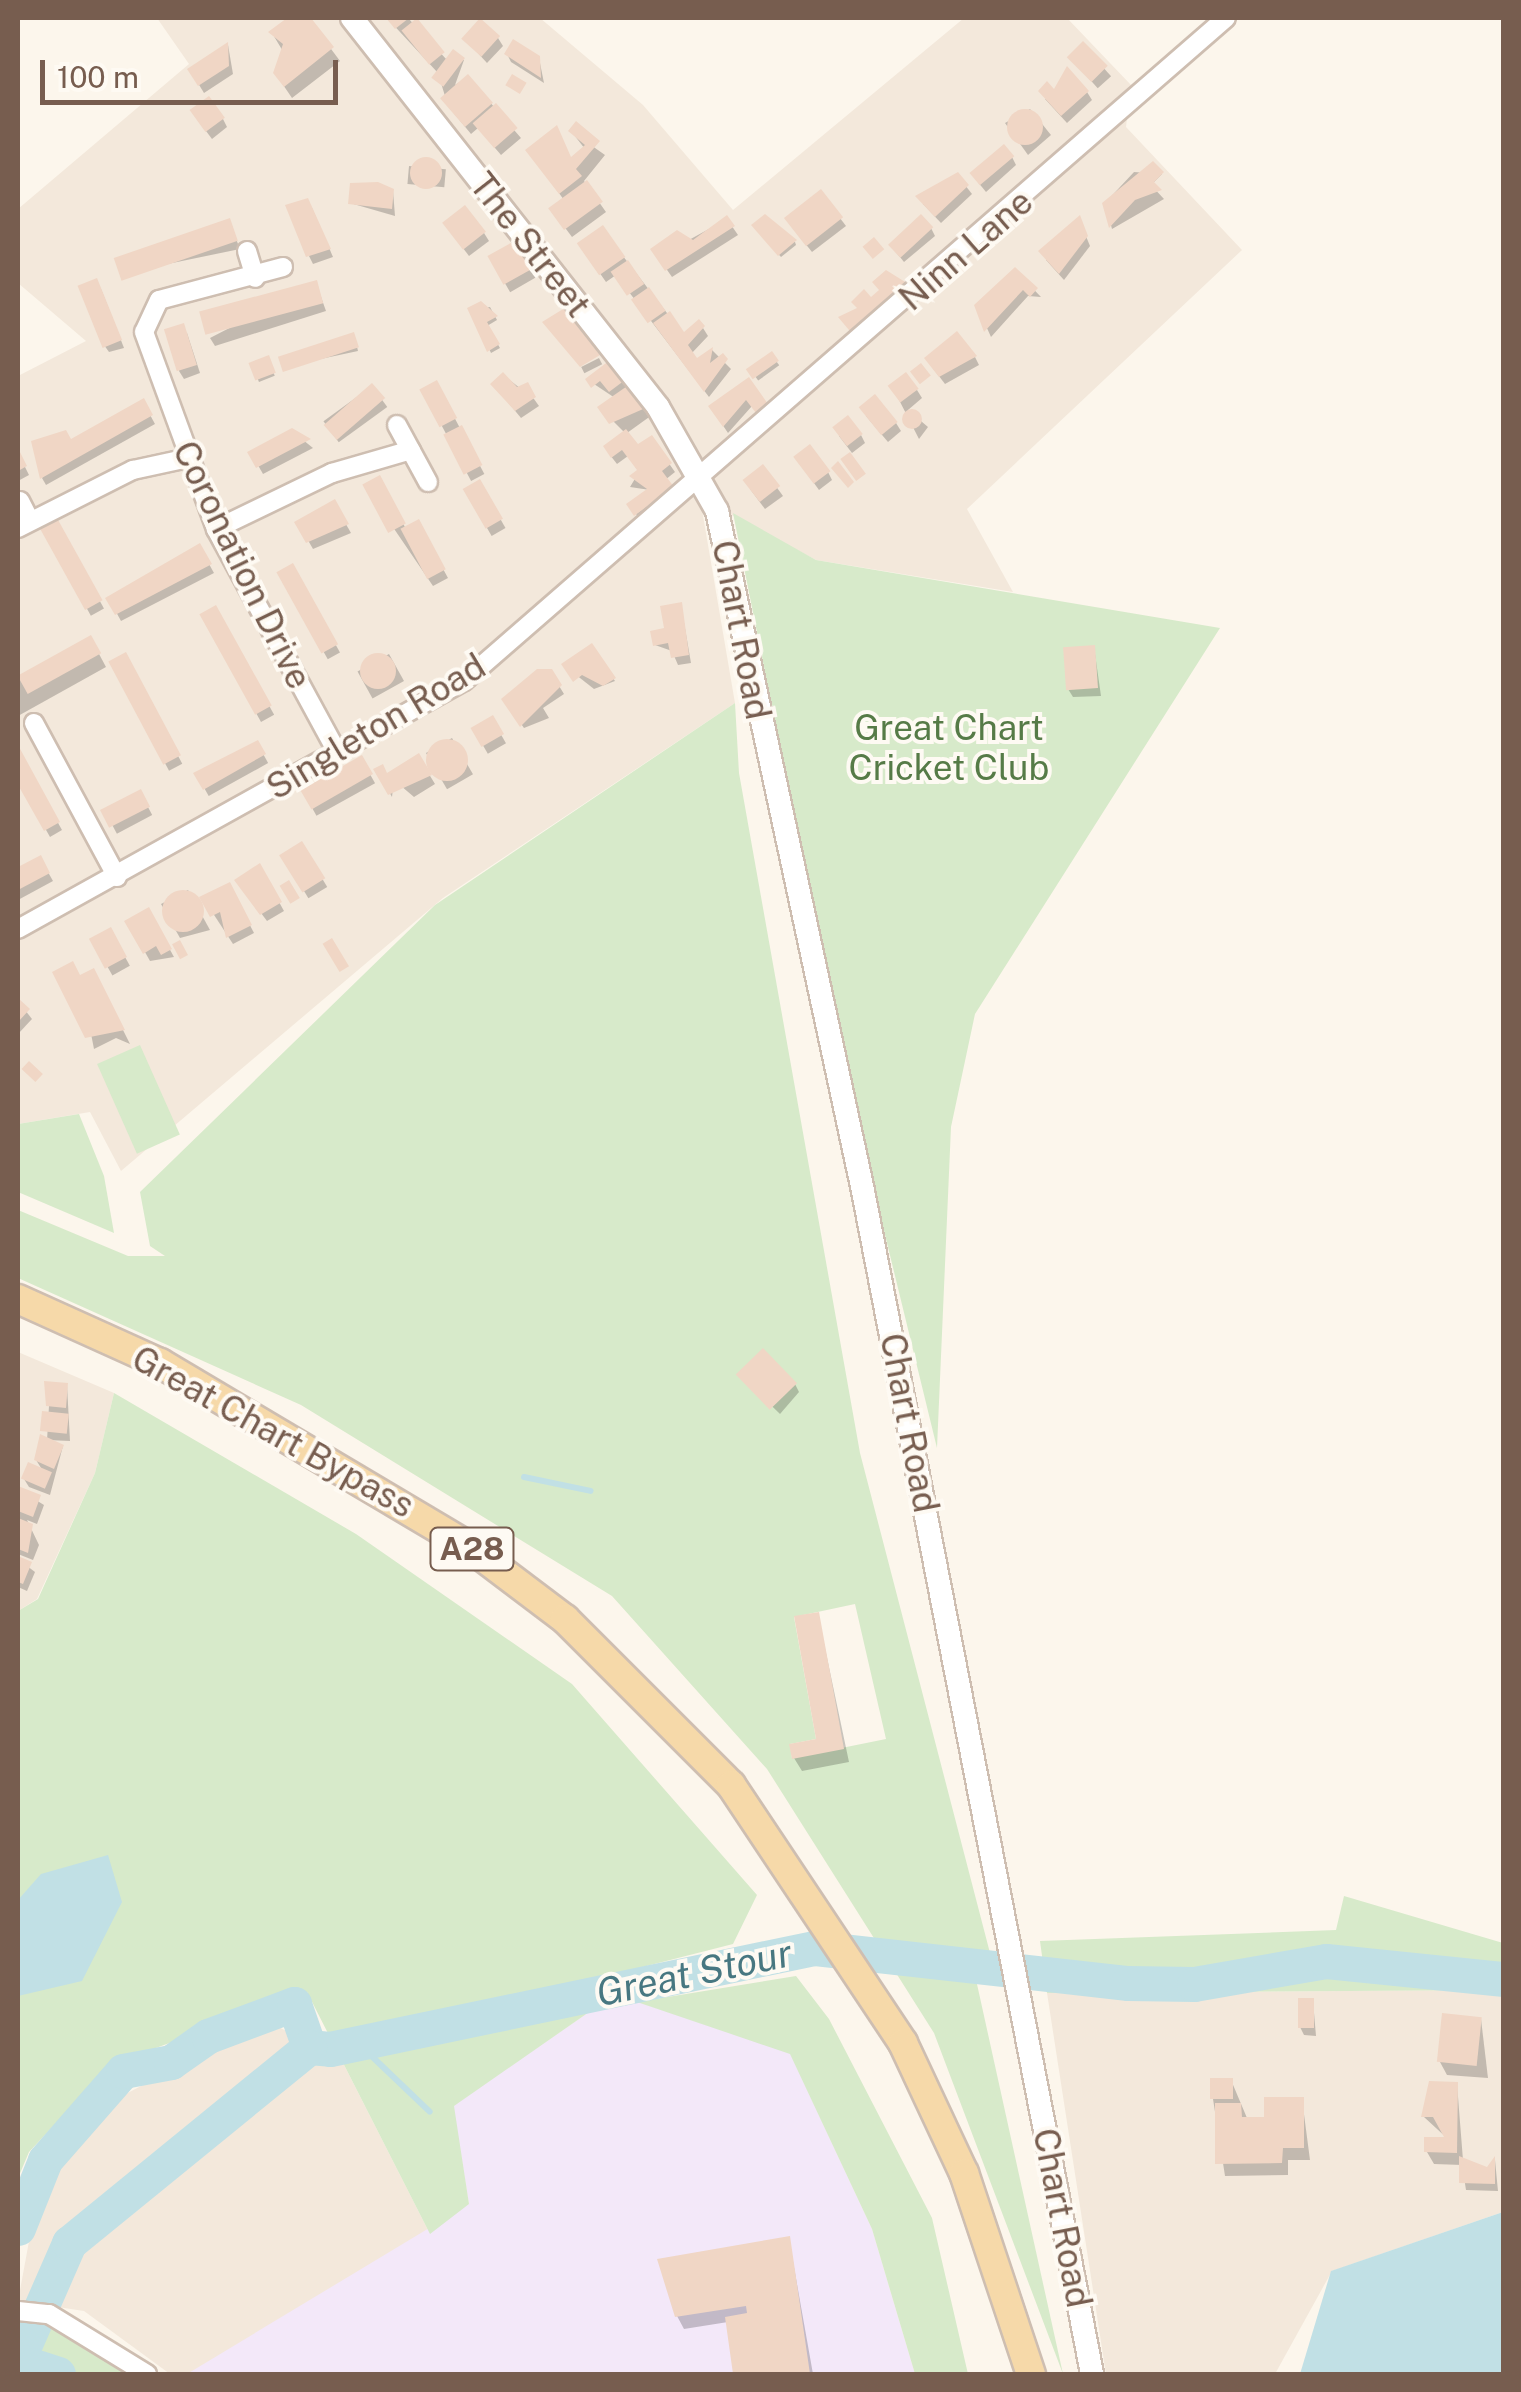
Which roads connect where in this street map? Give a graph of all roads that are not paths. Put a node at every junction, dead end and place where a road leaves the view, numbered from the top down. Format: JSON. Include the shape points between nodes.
{"nodes":[{"id":1,"x":352,"y":18,"type":"edge"},
{"id":2,"x":1226,"y":18,"type":"edge"},
{"id":3,"x":247,"y":251,"type":"dead end"},
{"id":4,"x":283,"y":267,"type":"dead end"},
{"id":5,"x":255,"y":278,"type":"junction"},
{"id":6,"x":398,"y":425,"type":"dead end"},
{"id":7,"x":411,"y":450,"type":"junction"},
{"id":8,"x":184,"y":459,"type":"junction"},
{"id":9,"x":700,"y":477,"type":"junction"},
{"id":10,"x":428,"y":482,"type":"dead end"},
{"id":11,"x":20,"y":501,"type":"edge"},
{"id":12,"x":24,"y":524,"type":"edge"},
{"id":13,"x":216,"y":530,"type":"junction"},
{"id":14,"x":34,"y":723,"type":"dead end"},
{"id":15,"x":336,"y":752,"type":"junction"},
{"id":16,"x":118,"y":877,"type":"junction"},
{"id":17,"x":18,"y":929,"type":"edge"},
{"id":18,"x":18,"y":1299,"type":"edge"},
{"id":19,"x":32,"y":2312,"type":"edge"},
{"id":20,"x":147,"y":2374,"type":"edge"},
{"id":21,"x":1031,"y":2374,"type":"edge"},
{"id":22,"x":1092,"y":2374,"type":"edge"}],
"edges":[{"from":1,"to":9,"type":"street","name":"The Street","via":[[658,407]]},
{"from":2,"to":9,"type":"street","name":"Ninn Lane"},
{"from":3,"to":5,"type":"street"},
{"from":4,"to":5,"type":"street","name":"Coronation Drive"},
{"from":5,"to":8,"type":"street","name":"Coronation Drive","via":[[168,296],[147,312],[146,342]]},
{"from":6,"to":7,"type":"street"},
{"from":7,"to":10,"type":"street"},
{"from":7,"to":13,"type":"street","via":[[332,473]]},
{"from":8,"to":12,"type":"street","via":[[133,470]]},
{"from":8,"to":13,"type":"street","name":"Coronation Drive"},
{"from":9,"to":15,"type":"street","name":"Singleton Road","via":[[464,682]]},
{"from":9,"to":22,"type":"street","name":"Chart Road","via":[[717,511],[863,1192]]},
{"from":11,"to":12,"type":"street"},
{"from":13,"to":15,"type":"street","name":"Coronation Drive"},
{"from":14,"to":16,"type":"street"},
{"from":15,"to":16,"type":"street","name":"Singleton Road"},
{"from":16,"to":17,"type":"street","name":"Singleton Road"},
{"from":18,"to":21,"type":"main road","name":"Great Chart Bypass","number":"A28","via":[[160,1363],[378,1486],[565,1618],[731,1785],[872,1988],[964,2173]]},
{"from":19,"to":20,"type":"street"}]}
